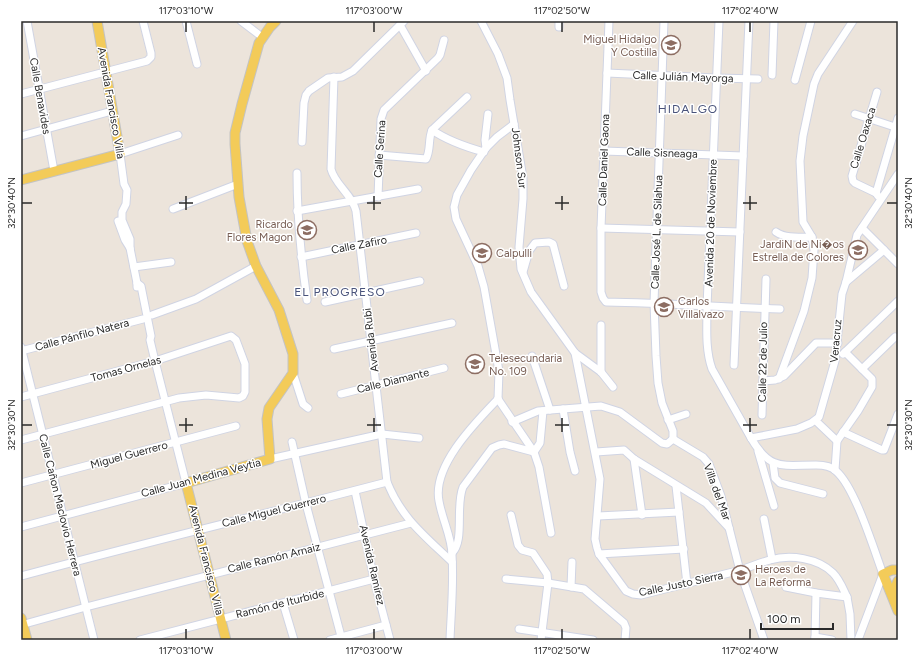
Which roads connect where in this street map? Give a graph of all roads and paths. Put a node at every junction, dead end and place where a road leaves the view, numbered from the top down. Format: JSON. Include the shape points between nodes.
{"nodes":[{"id":1,"x":27,"y":21,"type":"edge"},
{"id":2,"x":97,"y":21,"type":"edge"},
{"id":3,"x":143,"y":21,"type":"edge"},
{"id":4,"x":186,"y":21,"type":"edge"},
{"id":5,"x":241,"y":21,"type":"edge"},
{"id":6,"x":276,"y":21,"type":"edge"},
{"id":7,"x":482,"y":21,"type":"edge"},
{"id":8,"x":609,"y":21,"type":"edge"},
{"id":9,"x":664,"y":21,"type":"edge"},
{"id":10,"x":719,"y":21,"type":"edge"},
{"id":11,"x":749,"y":21,"type":"edge"},
{"id":12,"x":774,"y":21,"type":"edge"},
{"id":13,"x":811,"y":21,"type":"edge"},
{"id":14,"x":852,"y":21,"type":"edge"},
{"id":15,"x":402,"y":23,"type":"edge"},
{"id":16,"x":262,"y":37,"type":"junction"},
{"id":17,"x":444,"y":40,"type":"dead end"},
{"id":18,"x":197,"y":64,"type":"dead end"},
{"id":19,"x":106,"y":71,"type":"junction"},
{"id":20,"x":426,"y":71,"type":"junction"},
{"id":21,"x":607,"y":73,"type":"junction"},
{"id":22,"x":772,"y":75,"type":"dead end"},
{"id":23,"x":662,"y":76,"type":"junction"},
{"id":24,"x":334,"y":77,"type":"junction"},
{"id":25,"x":716,"y":78,"type":"junction"},
{"id":26,"x":746,"y":79,"type":"junction"},
{"id":27,"x":758,"y":79,"type":"dead end"},
{"id":28,"x":795,"y":80,"type":"dead end"},
{"id":29,"x":39,"y":89,"type":"junction"},
{"id":30,"x":877,"y":92,"type":"dead end"},
{"id":31,"x":21,"y":94,"type":"edge"},
{"id":32,"x":467,"y":97,"type":"dead end"},
{"id":33,"x":112,"y":111,"type":"junction"},
{"id":34,"x":488,"y":114,"type":"dead end"},
{"id":35,"x":855,"y":114,"type":"dead end"},
{"id":36,"x":898,"y":118,"type":"edge"},
{"id":37,"x":869,"y":120,"type":"junction"},
{"id":38,"x":514,"y":124,"type":"junction"},
{"id":39,"x":897,"y":128,"type":"edge"},
{"id":40,"x":46,"y":129,"type":"junction"},
{"id":41,"x":432,"y":130,"type":"junction"},
{"id":42,"x":178,"y":135,"type":"dead end"},
{"id":43,"x":21,"y":136,"type":"edge"},
{"id":44,"x":302,"y":142,"type":"dead end"},
{"id":45,"x":485,"y":150,"type":"junction"},
{"id":46,"x":604,"y":151,"type":"junction"},
{"id":47,"x":659,"y":153,"type":"junction"},
{"id":48,"x":120,"y":154,"type":"junction"},
{"id":49,"x":713,"y":154,"type":"junction"},
{"id":50,"x":379,"y":155,"type":"junction"},
{"id":51,"x":743,"y":156,"type":"junction"},
{"id":52,"x":54,"y":171,"type":"junction"},
{"id":53,"x":297,"y":173,"type":"dead end"},
{"id":54,"x":898,"y":174,"type":"edge"},
{"id":55,"x":21,"y":180,"type":"edge"},
{"id":56,"x":238,"y":184,"type":"junction"},
{"id":57,"x":418,"y":189,"type":"dead end"},
{"id":58,"x":876,"y":193,"type":"junction"},
{"id":59,"x":378,"y":197,"type":"junction"},
{"id":60,"x":881,"y":200,"type":"junction"},
{"id":61,"x":353,"y":201,"type":"junction"},
{"id":62,"x":173,"y":209,"type":"dead end"},
{"id":63,"x":297,"y":212,"type":"junction"},
{"id":64,"x":602,"y":228,"type":"junction"},
{"id":65,"x":862,"y":228,"type":"junction"},
{"id":66,"x":658,"y":229,"type":"junction"},
{"id":67,"x":711,"y":230,"type":"junction"},
{"id":68,"x":740,"y":232,"type":"junction"},
{"id":69,"x":776,"y":232,"type":"dead end"},
{"id":70,"x":416,"y":234,"type":"dead end"},
{"id":71,"x":812,"y":237,"type":"junction"},
{"id":72,"x":361,"y":245,"type":"junction"},
{"id":73,"x":884,"y":250,"type":"junction"},
{"id":74,"x":301,"y":257,"type":"junction"},
{"id":75,"x":170,"y":262,"type":"dead end"},
{"id":76,"x":898,"y":264,"type":"edge"},
{"id":77,"x":256,"y":266,"type":"junction"},
{"id":78,"x":134,"y":267,"type":"junction"},
{"id":79,"x":523,"y":274,"type":"junction"},
{"id":80,"x":766,"y":279,"type":"dead end"},
{"id":81,"x":420,"y":281,"type":"dead end"},
{"id":82,"x":846,"y":282,"type":"junction"},
{"id":83,"x":137,"y":283,"type":"junction"},
{"id":84,"x":564,"y":286,"type":"dead end"},
{"id":85,"x":365,"y":292,"type":"junction"},
{"id":86,"x":307,"y":300,"type":"dead end"},
{"id":87,"x":898,"y":301,"type":"edge"},
{"id":88,"x":325,"y":302,"type":"dead end"},
{"id":89,"x":654,"y":303,"type":"junction"},
{"id":90,"x":708,"y":306,"type":"junction"},
{"id":91,"x":737,"y":308,"type":"junction"},
{"id":92,"x":765,"y":308,"type":"junction"},
{"id":93,"x":780,"y":309,"type":"dead end"},
{"id":94,"x":152,"y":316,"type":"dead end"},
{"id":95,"x":143,"y":319,"type":"junction"},
{"id":96,"x":452,"y":322,"type":"dead end"},
{"id":97,"x":601,"y":325,"type":"dead end"},
{"id":98,"x":895,"y":337,"type":"dead end"},
{"id":99,"x":150,"y":340,"type":"junction"},
{"id":100,"x":372,"y":340,"type":"junction"},
{"id":101,"x":838,"y":343,"type":"junction"},
{"id":102,"x":334,"y":349,"type":"dead end"},
{"id":103,"x":21,"y":350,"type":"edge"},
{"id":104,"x":845,"y":352,"type":"junction"},
{"id":105,"x":575,"y":353,"type":"junction"},
{"id":106,"x":532,"y":356,"type":"dead end"},
{"id":107,"x":155,"y":361,"type":"junction"},
{"id":108,"x":835,"y":361,"type":"junction"},
{"id":109,"x":734,"y":365,"type":"dead end"},
{"id":110,"x":444,"y":368,"type":"dead end"},
{"id":111,"x":862,"y":369,"type":"junction"},
{"id":112,"x":601,"y":372,"type":"junction"},
{"id":113,"x":293,"y":374,"type":"junction"},
{"id":114,"x":779,"y":379,"type":"junction"},
{"id":115,"x":763,"y":381,"type":"junction"},
{"id":116,"x":376,"y":386,"type":"junction"},
{"id":117,"x":613,"y":387,"type":"dead end"},
{"id":118,"x":33,"y":394,"type":"junction"},
{"id":119,"x":341,"y":394,"type":"dead end"},
{"id":120,"x":21,"y":397,"type":"edge"},
{"id":121,"x":498,"y":399,"type":"junction"},
{"id":122,"x":166,"y":402,"type":"junction"},
{"id":123,"x":586,"y":406,"type":"junction"},
{"id":124,"x":308,"y":408,"type":"dead end"},
{"id":125,"x":563,"y":409,"type":"junction"},
{"id":126,"x":546,"y":410,"type":"junction"},
{"id":127,"x":686,"y":414,"type":"dead end"},
{"id":128,"x":898,"y":414,"type":"edge"},
{"id":129,"x":762,"y":415,"type":"dead end"},
{"id":130,"x":668,"y":420,"type":"junction"},
{"id":131,"x":816,"y":421,"type":"junction"},
{"id":132,"x":512,"y":422,"type":"junction"},
{"id":133,"x":236,"y":426,"type":"dead end"},
{"id":134,"x":844,"y":432,"type":"junction"},
{"id":135,"x":43,"y":434,"type":"junction"},
{"id":136,"x":382,"y":434,"type":"junction"},
{"id":137,"x":419,"y":438,"type":"dead end"},
{"id":138,"x":751,"y":438,"type":"junction"},
{"id":139,"x":673,"y":439,"type":"junction"},
{"id":140,"x":21,"y":440,"type":"edge"},
{"id":141,"x":837,"y":441,"type":"junction"},
{"id":142,"x":175,"y":442,"type":"junction"},
{"id":143,"x":292,"y":442,"type":"dead end"},
{"id":144,"x":757,"y":449,"type":"junction"},
{"id":145,"x":534,"y":452,"type":"junction"},
{"id":146,"x":596,"y":452,"type":"junction"},
{"id":147,"x":294,"y":453,"type":"junction"},
{"id":148,"x":270,"y":459,"type":"junction"},
{"id":149,"x":634,"y":459,"type":"junction"},
{"id":150,"x":772,"y":463,"type":"junction"},
{"id":151,"x":835,"y":470,"type":"junction"},
{"id":152,"x":575,"y":471,"type":"dead end"},
{"id":153,"x":53,"y":475,"type":"junction"},
{"id":154,"x":186,"y":482,"type":"junction"},
{"id":155,"x":387,"y":482,"type":"junction"},
{"id":156,"x":21,"y":483,"type":"edge"},
{"id":157,"x":676,"y":486,"type":"junction"},
{"id":158,"x":355,"y":491,"type":"junction"},
{"id":159,"x":823,"y":494,"type":"dead end"},
{"id":160,"x":306,"y":504,"type":"junction"},
{"id":161,"x":774,"y":506,"type":"dead end"},
{"id":162,"x":679,"y":512,"type":"junction"},
{"id":163,"x":63,"y":515,"type":"junction"},
{"id":164,"x":511,"y":515,"type":"dead end"},
{"id":165,"x":642,"y":515,"type":"junction"},
{"id":166,"x":598,"y":516,"type":"junction"},
{"id":167,"x":764,"y":519,"type":"dead end"},
{"id":168,"x":411,"y":523,"type":"junction"},
{"id":169,"x":21,"y":527,"type":"edge"},
{"id":170,"x":199,"y":529,"type":"junction"},
{"id":171,"x":730,"y":529,"type":"junction"},
{"id":172,"x":551,"y":532,"type":"dead end"},
{"id":173,"x":364,"y":535,"type":"junction"},
{"id":174,"x":318,"y":547,"type":"junction"},
{"id":175,"x":684,"y":549,"type":"junction"},
{"id":176,"x":452,"y":553,"type":"junction"},
{"id":177,"x":600,"y":554,"type":"junction"},
{"id":178,"x":771,"y":560,"type":"junction"},
{"id":179,"x":75,"y":562,"type":"junction"},
{"id":180,"x":452,"y":562,"type":"junction"},
{"id":181,"x":572,"y":562,"type":"dead end"},
{"id":182,"x":898,"y":570,"type":"edge"},
{"id":183,"x":740,"y":571,"type":"junction"},
{"id":184,"x":883,"y":574,"type":"junction"},
{"id":185,"x":211,"y":575,"type":"junction"},
{"id":186,"x":21,"y":576,"type":"edge"},
{"id":187,"x":374,"y":579,"type":"junction"},
{"id":188,"x":506,"y":579,"type":"dead end"},
{"id":189,"x":898,"y":581,"type":"edge"},
{"id":190,"x":548,"y":583,"type":"junction"},
{"id":191,"x":687,"y":584,"type":"junction"},
{"id":192,"x":571,"y":587,"type":"junction"},
{"id":193,"x":786,"y":587,"type":"dead end"},
{"id":194,"x":330,"y":591,"type":"junction"},
{"id":195,"x":816,"y":593,"type":"junction"},
{"id":196,"x":892,"y":594,"type":"junction"},
{"id":197,"x":847,"y":597,"type":"junction"},
{"id":198,"x":283,"y":603,"type":"junction"},
{"id":199,"x":86,"y":607,"type":"junction"},
{"id":200,"x":898,"y":611,"type":"edge"},
{"id":201,"x":221,"y":619,"type":"junction"},
{"id":202,"x":22,"y":622,"type":"edge"},
{"id":203,"x":386,"y":625,"type":"junction"},
{"id":204,"x":519,"y":629,"type":"dead end"},
{"id":205,"x":542,"y":636,"type":"edge"},
{"id":206,"x":342,"y":638,"type":"edge"},
{"id":207,"x":815,"y":638,"type":"edge"},
{"id":208,"x":27,"y":640,"type":"edge"},
{"id":209,"x":94,"y":640,"type":"edge"},
{"id":210,"x":140,"y":640,"type":"edge"},
{"id":211,"x":226,"y":640,"type":"edge"},
{"id":212,"x":294,"y":640,"type":"edge"},
{"id":213,"x":330,"y":640,"type":"edge"},
{"id":214,"x":390,"y":640,"type":"edge"},
{"id":215,"x":450,"y":640,"type":"edge"},
{"id":216,"x":593,"y":640,"type":"edge"},
{"id":217,"x":625,"y":640,"type":"edge"},
{"id":218,"x":764,"y":640,"type":"edge"},
{"id":219,"x":832,"y":640,"type":"edge"},
{"id":220,"x":851,"y":640,"type":"edge"},
{"id":221,"x":858,"y":640,"type":"edge"}],
"edges":[{"from":1,"to":29,"type":"street","name":"Calle Benavides"},
{"from":2,"to":19,"type":"main road","name":"Avenida Francisco Villa"},
{"from":3,"to":19,"type":"street","via":[[151,57]]},
{"from":4,"to":18,"type":"street"},
{"from":5,"to":16,"type":"street"},
{"from":6,"to":16,"type":"main road"},
{"from":7,"to":38,"type":"street","name":"Johnson Sur","via":[[506,78]]},
{"from":8,"to":21,"type":"street","name":"Calle Daniel Gaona"},
{"from":9,"to":23,"type":"street","name":"Calle José L. de Silahua"},
{"from":10,"to":25,"type":"street","name":"Avenida 20 de Noviembre"},
{"from":11,"to":26,"type":"street"},
{"from":12,"to":22,"type":"street"},
{"from":13,"to":28,"type":"street"},
{"from":14,"to":71,"type":"street","via":[[818,74],[803,136],[800,161],[803,222]]},
{"from":15,"to":20,"type":"street"},
{"from":15,"to":24,"type":"street","via":[[353,71],[342,77]]},
{"from":16,"to":56,"type":"main road","via":[[235,133]]},
{"from":17,"to":20,"type":"street","name":"Calle Serina","via":[[440,55]]},
{"from":19,"to":29,"type":"street"},
{"from":19,"to":33,"type":"main road","name":"Avenida Francisco Villa"},
{"from":20,"to":50,"type":"street","name":"Calle Serina","via":[[384,110],[381,118]]},
{"from":21,"to":23,"type":"street","name":"Calle Julián Mayorga"},
{"from":21,"to":46,"type":"street","name":"Calle Daniel Gaona"},
{"from":23,"to":25,"type":"street","name":"Calle Julián Mayorga"},
{"from":23,"to":47,"type":"street","name":"Calle José L. de Silahua"},
{"from":24,"to":44,"type":"street","via":[[326,78],[306,94]]},
{"from":24,"to":61,"type":"street","name":"Avenida Rubi","via":[[331,169],[335,179]]},
{"from":25,"to":26,"type":"street","name":"Calle Julián Mayorga"},
{"from":25,"to":49,"type":"street","name":"Avenida 20 de Noviembre"},
{"from":26,"to":27,"type":"street","name":"Calle Julián Mayorga"},
{"from":26,"to":51,"type":"street"},
{"from":29,"to":31,"type":"street"},
{"from":29,"to":40,"type":"street","name":"Calle Benavides"},
{"from":30,"to":37,"type":"street","name":"Calle Oaxaca"},
{"from":32,"to":41,"type":"street"},
{"from":33,"to":40,"type":"street"},
{"from":33,"to":48,"type":"main road","name":"Avenida Francisco Villa"},
{"from":34,"to":45,"type":"street"},
{"from":35,"to":37,"type":"street"},
{"from":36,"to":39,"type":"street"},
{"from":37,"to":39,"type":"street"},
{"from":37,"to":58,"type":"street","name":"Calle Oaxaca","via":[[852,180]]},
{"from":38,"to":45,"type":"street"},
{"from":38,"to":79,"type":"street","name":"Johnson Sur","via":[[522,178],[519,247]]},
{"from":39,"to":58,"type":"street"},
{"from":40,"to":43,"type":"street"},
{"from":40,"to":52,"type":"street","name":"Calle Benavides"},
{"from":41,"to":45,"type":"street","via":[[462,146]]},
{"from":41,"to":50,"type":"street","via":[[426,159]]},
{"from":42,"to":48,"type":"street"},
{"from":45,"to":121,"type":"street","via":[[457,195],[454,207],[456,219],[478,266],[484,287],[499,371]]},
{"from":46,"to":47,"type":"street","name":"Calle Sisneaga"},
{"from":46,"to":64,"type":"street","name":"Calle Daniel Gaona"},
{"from":47,"to":49,"type":"street","name":"Calle Sisneaga"},
{"from":47,"to":66,"type":"street","name":"Calle José L. de Silahua"},
{"from":48,"to":52,"type":"main road"},
{"from":48,"to":78,"type":"street","name":"Avenida Francisco Villa","via":[[124,184],[117,217],[130,248]]},
{"from":49,"to":51,"type":"street","name":"Calle Sisneaga"},
{"from":49,"to":67,"type":"street","name":"Avenida 20 de Noviembre"},
{"from":50,"to":59,"type":"street","name":"Calle Serina"},
{"from":51,"to":68,"type":"street"},
{"from":52,"to":55,"type":"main road"},
{"from":53,"to":63,"type":"street"},
{"from":54,"to":60,"type":"street","name":"Veracruz"},
{"from":56,"to":62,"type":"street"},
{"from":56,"to":77,"type":"main road","via":[[244,229]]},
{"from":57,"to":59,"type":"street"},
{"from":58,"to":60,"type":"street"},
{"from":59,"to":61,"type":"street"},
{"from":60,"to":65,"type":"street","name":"Veracruz"},
{"from":61,"to":63,"type":"street"},
{"from":61,"to":72,"type":"street","name":"Avenida Rubi"},
{"from":63,"to":74,"type":"street"},
{"from":64,"to":66,"type":"street"},
{"from":64,"to":89,"type":"street","name":"Calle Daniel Gaona","via":[[603,298],[606,302]]},
{"from":65,"to":73,"type":"street"},
{"from":65,"to":82,"type":"street","name":"Veracruz","via":[[854,242]]},
{"from":66,"to":67,"type":"street"},
{"from":66,"to":89,"type":"street","name":"Calle José L. de Silahua"},
{"from":67,"to":68,"type":"street"},
{"from":67,"to":90,"type":"street","name":"Avenida 20 de Noviembre"},
{"from":68,"to":91,"type":"street"},
{"from":69,"to":71,"type":"street","via":[[791,237]]},
{"from":70,"to":72,"type":"street","name":"Calle Zafiro"},
{"from":71,"to":114,"type":"street","via":[[812,278],[804,311]]},
{"from":72,"to":74,"type":"street","name":"Calle Zafiro"},
{"from":72,"to":85,"type":"street","name":"Avenida Rubi"},
{"from":73,"to":76,"type":"street"},
{"from":73,"to":82,"type":"street"},
{"from":74,"to":86,"type":"street"},
{"from":75,"to":78,"type":"street"},
{"from":77,"to":94,"type":"street","via":[[196,299]]},
{"from":77,"to":113,"type":"main road","via":[[279,310],[293,354]]},
{"from":78,"to":83,"type":"street","name":"Avenida Francisco Villa"},
{"from":79,"to":84,"type":"street","via":[[529,251],[535,243],[549,242],[553,244]]},
{"from":79,"to":105,"type":"street","name":"Johnson Sur","via":[[531,292]]},
{"from":80,"to":92,"type":"street","name":"Calle 22 de Julio"},
{"from":81,"to":85,"type":"street"},
{"from":82,"to":101,"type":"street","name":"Veracruz","via":[[839,312]]},
{"from":83,"to":95,"type":"street","name":"Avenida Francisco Villa"},
{"from":83,"to":99,"type":"street","name":"Avenida Francisco Villa","via":[[141,286]]},
{"from":85,"to":88,"type":"street"},
{"from":85,"to":100,"type":"street","name":"Avenida Rubi"},
{"from":87,"to":104,"type":"street"},
{"from":89,"to":90,"type":"street"},
{"from":89,"to":130,"type":"street","name":"Calle José L. de Silahua","via":[[659,392]]},
{"from":90,"to":91,"type":"street"},
{"from":90,"to":138,"type":"street","name":"Avenida 20 de Noviembre","via":[[709,360]]},
{"from":91,"to":92,"type":"street"},
{"from":91,"to":109,"type":"street"},
{"from":92,"to":93,"type":"street"},
{"from":92,"to":115,"type":"street","name":"Calle 22 de Julio"},
{"from":95,"to":99,"type":"street","name":"Avenida Francisco Villa"},
{"from":95,"to":103,"type":"street","name":"Calle Pánfilo Natera"},
{"from":96,"to":100,"type":"street"},
{"from":97,"to":112,"type":"street"},
{"from":98,"to":111,"type":"street"},
{"from":99,"to":107,"type":"street","name":"Avenida Francisco Villa"},
{"from":100,"to":102,"type":"street"},
{"from":100,"to":116,"type":"street","name":"Avenida Rubi"},
{"from":101,"to":108,"type":"street","name":"Veracruz"},
{"from":101,"to":114,"type":"street","via":[[813,344],[792,369]]},
{"from":103,"to":118,"type":"street","name":"Calle Cañon Maclovio Herrera"},
{"from":104,"to":108,"type":"street"},
{"from":104,"to":111,"type":"street"},
{"from":105,"to":112,"type":"street","name":"Johnson Sur"},
{"from":105,"to":123,"type":"street","name":"Calle Justo Sierra"},
{"from":106,"to":126,"type":"street"},
{"from":107,"to":118,"type":"street","name":"Tomas Ornelas"},
{"from":107,"to":122,"type":"street","name":"Avenida Francisco Villa"},
{"from":107,"to":122,"type":"street","name":"Tomas Ornelas","via":[[231,336],[236,340],[245,364],[244,396],[239,398],[206,395]]},
{"from":108,"to":131,"type":"street","name":"Veracruz","via":[[822,412]]},
{"from":110,"to":116,"type":"street","name":"Calle Diamante"},
{"from":111,"to":134,"type":"street","via":[[872,379],[872,387]]},
{"from":112,"to":117,"type":"street","name":"Johnson Sur"},
{"from":113,"to":124,"type":"street","via":[[303,404]]},
{"from":113,"to":148,"type":"main road","via":[[269,408],[266,419]]},
{"from":114,"to":115,"type":"street"},
{"from":115,"to":129,"type":"street","name":"Calle 22 de Julio"},
{"from":116,"to":119,"type":"street","name":"Calle Diamante"},
{"from":116,"to":136,"type":"street","name":"Avenida Rubi"},
{"from":118,"to":120,"type":"street","name":"Tomas Ornelas"},
{"from":118,"to":135,"type":"street","name":"Calle Cañon Maclovio Herrera"},
{"from":121,"to":132,"type":"street"},
{"from":121,"to":176,"type":"street","via":[[458,446],[440,481],[439,501]]},
{"from":122,"to":135,"type":"street"},
{"from":122,"to":142,"type":"street","name":"Avenida Francisco Villa"},
{"from":123,"to":125,"type":"street"},
{"from":123,"to":139,"type":"street","via":[[601,406],[620,412],[662,443],[667,444]]},
{"from":123,"to":146,"type":"street","name":"Calle Justo Sierra"},
{"from":125,"to":126,"type":"street"},
{"from":125,"to":152,"type":"street"},
{"from":126,"to":132,"type":"street"},
{"from":126,"to":145,"type":"street","via":[[540,443]]},
{"from":127,"to":130,"type":"street"},
{"from":128,"to":134,"type":"street","via":[[884,450]]},
{"from":130,"to":139,"type":"street","name":"Calle José L. de Silahua"},
{"from":131,"to":138,"type":"street","via":[[797,429]]},
{"from":131,"to":141,"type":"street"},
{"from":132,"to":145,"type":"street"},
{"from":133,"to":142,"type":"street","name":"Miguel Guerrero"},
{"from":134,"to":141,"type":"street"},
{"from":135,"to":140,"type":"street"},
{"from":135,"to":153,"type":"street","name":"Calle Cañon Maclovio Herrera"},
{"from":136,"to":137,"type":"street","name":"Calle Juan Medina Veytia"},
{"from":136,"to":147,"type":"street","name":"Calle Juan Medina Veytia"},
{"from":136,"to":155,"type":"street","name":"Avenida Rubi"},
{"from":138,"to":144,"type":"street","name":"Avenida 20 de Noviembre"},
{"from":139,"to":171,"type":"street","name":"Villa del Mar","via":[[706,460],[721,496]]},
{"from":141,"to":151,"type":"street"},
{"from":142,"to":153,"type":"street","name":"Miguel Guerrero"},
{"from":142,"to":154,"type":"street","name":"Avenida Francisco Villa"},
{"from":143,"to":147,"type":"street"},
{"from":144,"to":150,"type":"street"},
{"from":144,"to":161,"type":"street"},
{"from":145,"to":172,"type":"street"},
{"from":145,"to":176,"type":"street","via":[[504,444],[492,448],[461,491],[459,541]]},
{"from":146,"to":149,"type":"street","via":[[624,450]]},
{"from":146,"to":166,"type":"street","name":"Calle Justo Sierra","via":[[600,479]]},
{"from":147,"to":148,"type":"street","name":"Calle Juan Medina Veytia"},
{"from":147,"to":160,"type":"street"},
{"from":148,"to":154,"type":"main road","name":"Calle Juan Medina Veytia"},
{"from":149,"to":157,"type":"street"},
{"from":149,"to":165,"type":"street"},
{"from":150,"to":151,"type":"street","via":[[820,465]]},
{"from":150,"to":159,"type":"street","via":[[775,478],[780,483]]},
{"from":151,"to":184,"type":"street","via":[[846,484],[859,509]]},
{"from":153,"to":156,"type":"street","name":"Miguel Guerrero"},
{"from":153,"to":163,"type":"street","name":"Calle Cañon Maclovio Herrera"},
{"from":154,"to":163,"type":"street","name":"Calle Juan Medina Veytia"},
{"from":154,"to":170,"type":"main road","name":"Avenida Francisco Villa"},
{"from":155,"to":158,"type":"street","name":"Calle Miguel Guerrero"},
{"from":155,"to":168,"type":"street","name":"Avenida Rubi","via":[[398,505]]},
{"from":157,"to":162,"type":"street"},
{"from":157,"to":171,"type":"street","via":[[706,503]]},
{"from":158,"to":160,"type":"street","name":"Calle Miguel Guerrero"},
{"from":158,"to":173,"type":"street","name":"Avenida Ramírez"},
{"from":160,"to":170,"type":"street","name":"Calle Miguel Guerrero"},
{"from":160,"to":174,"type":"street"},
{"from":162,"to":165,"type":"street"},
{"from":162,"to":175,"type":"street"},
{"from":163,"to":169,"type":"street","name":"Calle Juan Medina Veytia"},
{"from":163,"to":179,"type":"street","name":"Calle Cañon Maclovio Herrera"},
{"from":164,"to":190,"type":"street","via":[[518,545],[535,555],[547,574]]},
{"from":165,"to":166,"type":"street"},
{"from":166,"to":177,"type":"street","name":"Calle Justo Sierra","via":[[595,539]]},
{"from":167,"to":178,"type":"street"},
{"from":168,"to":173,"type":"street","name":"Calle Ramón Arnaiz"},
{"from":168,"to":180,"type":"street","name":"Avenida Rubi"},
{"from":170,"to":179,"type":"street","name":"Calle Miguel Guerrero"},
{"from":170,"to":185,"type":"main road","name":"Avenida Francisco Villa"},
{"from":171,"to":183,"type":"street","name":"Villa del Mar"},
{"from":173,"to":174,"type":"street","name":"Calle Ramón Arnaiz"},
{"from":173,"to":187,"type":"street","name":"Avenida Ramírez"},
{"from":174,"to":185,"type":"street","name":"Calle Ramón Arnaiz"},
{"from":174,"to":194,"type":"street"},
{"from":175,"to":177,"type":"street"},
{"from":175,"to":191,"type":"street"},
{"from":176,"to":180,"type":"street"},
{"from":177,"to":191,"type":"street","name":"Calle Justo Sierra","via":[[626,591],[633,594],[641,595]]},
{"from":178,"to":183,"type":"street","name":"Calle Justo Sierra"},
{"from":178,"to":197,"type":"street","name":"Calle Justo Sierra","via":[[781,557],[819,564],[833,573]]},
{"from":179,"to":186,"type":"street","name":"Calle Miguel Guerrero"},
{"from":179,"to":199,"type":"street","name":"Calle Cañon Maclovio Herrera"},
{"from":180,"to":215,"type":"street"},
{"from":181,"to":192,"type":"street"},
{"from":182,"to":184,"type":"main road"},
{"from":183,"to":191,"type":"street","name":"Calle Justo Sierra"},
{"from":183,"to":218,"type":"street","name":"Villa del Mar"},
{"from":184,"to":196,"type":"main road"},
{"from":184,"to":221,"type":"street"},
{"from":185,"to":199,"type":"street","name":"Calle Ramón Arnaiz"},
{"from":185,"to":201,"type":"main road","name":"Avenida Francisco Villa"},
{"from":187,"to":194,"type":"street","name":"Ramón de Iturbide"},
{"from":187,"to":203,"type":"street","name":"Avenida Ramírez"},
{"from":188,"to":190,"type":"street"},
{"from":189,"to":196,"type":"main road"},
{"from":190,"to":192,"type":"street"},
{"from":190,"to":205,"type":"street"},
{"from":192,"to":217,"type":"street","via":[[587,591],[626,626]]},
{"from":193,"to":195,"type":"street"},
{"from":194,"to":198,"type":"street","name":"Ramón de Iturbide"},
{"from":194,"to":206,"type":"street"},
{"from":195,"to":197,"type":"street"},
{"from":195,"to":207,"type":"street"},
{"from":196,"to":200,"type":"main road"},
{"from":197,"to":220,"type":"street","name":"Calle Justo Sierra"},
{"from":198,"to":201,"type":"street","name":"Ramón de Iturbide"},
{"from":198,"to":212,"type":"street"},
{"from":199,"to":202,"type":"street","name":"Calle Ramón Arnaiz"},
{"from":199,"to":209,"type":"street","name":"Calle Cañon Maclovio Herrera"},
{"from":201,"to":210,"type":"street","name":"Ramón de Iturbide"},
{"from":201,"to":211,"type":"main road","name":"Avenida Francisco Villa"},
{"from":202,"to":208,"type":"main road"},
{"from":203,"to":206,"type":"street"},
{"from":203,"to":214,"type":"street","name":"Avenida Ramírez"},
{"from":204,"to":205,"type":"street"},
{"from":205,"to":216,"type":"street"},
{"from":206,"to":213,"type":"street"},
{"from":207,"to":219,"type":"street"}]}
